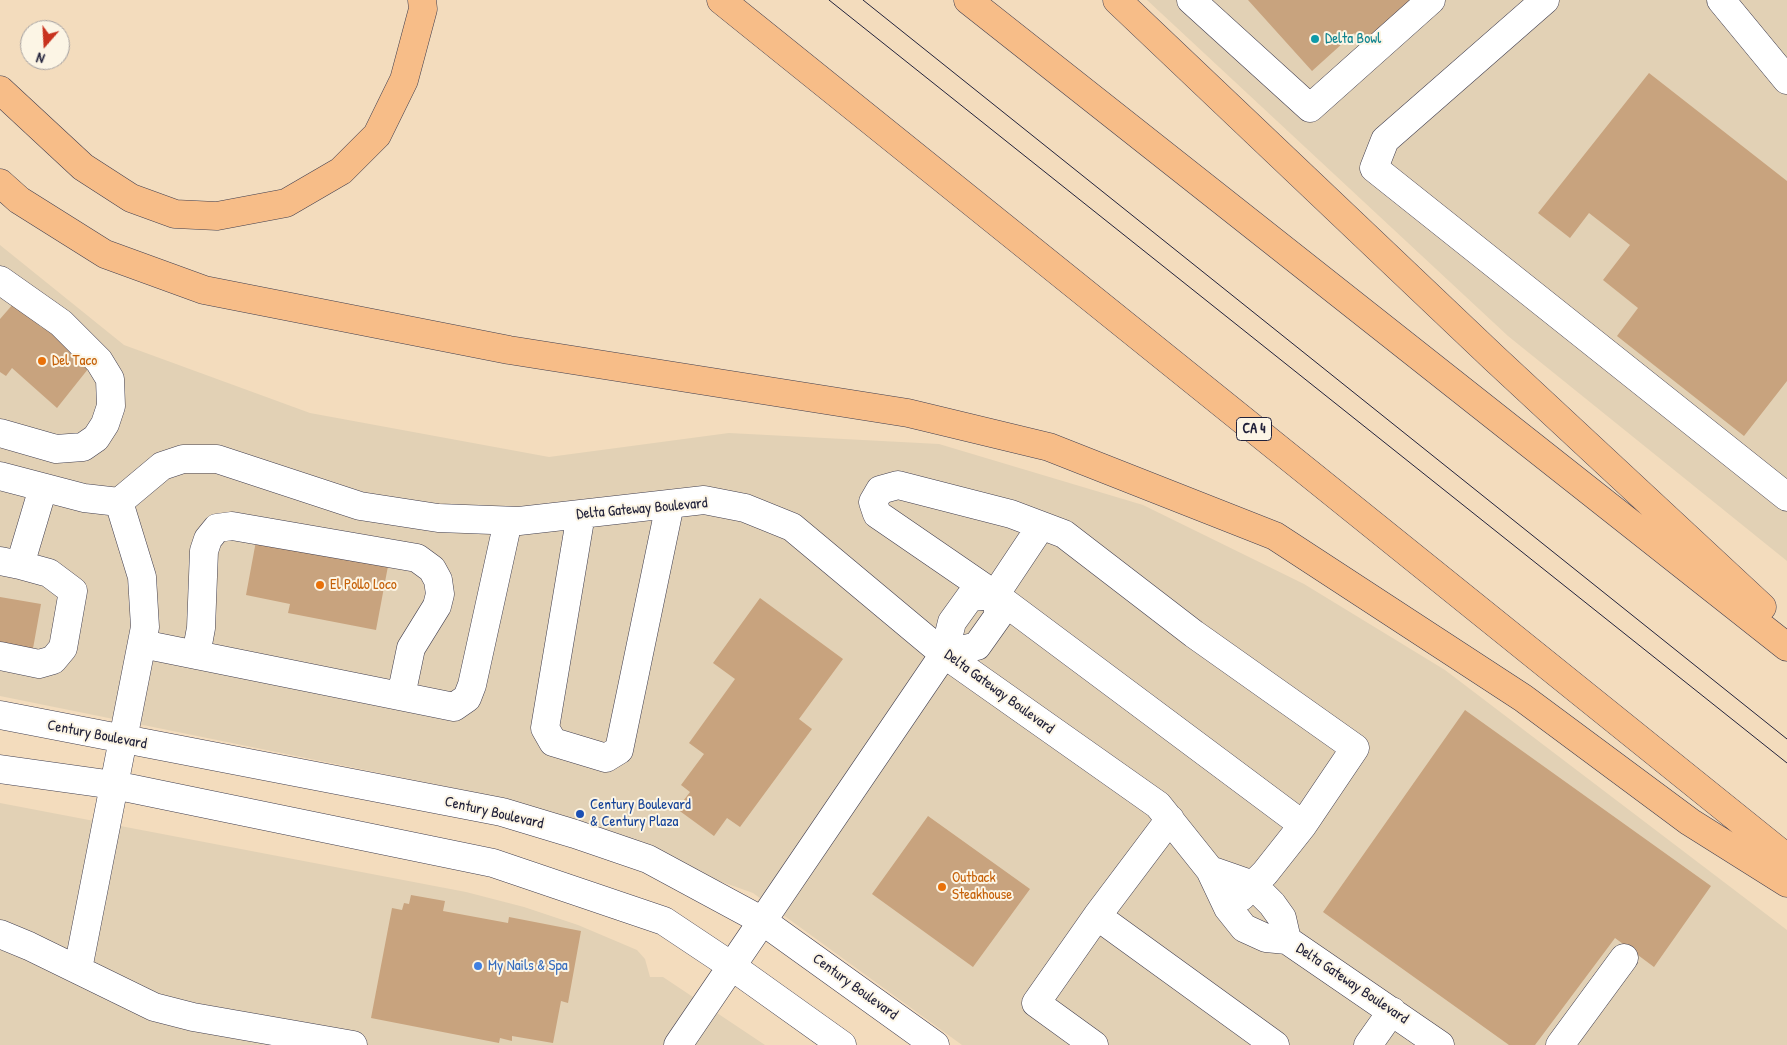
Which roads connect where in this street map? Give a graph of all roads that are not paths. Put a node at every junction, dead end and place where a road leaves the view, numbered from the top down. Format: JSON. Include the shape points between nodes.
{"nodes":[{"id":1,"x":422,"y":0,"type":"edge"},
{"id":2,"x":721,"y":0,"type":"edge"},
{"id":3,"x":968,"y":0,"type":"edge"},
{"id":4,"x":1117,"y":0,"type":"edge"},
{"id":5,"x":1191,"y":0,"type":"edge"},
{"id":6,"x":1431,"y":0,"type":"edge"},
{"id":7,"x":1545,"y":0,"type":"edge"},
{"id":8,"x":1721,"y":0,"type":"edge"},
{"id":9,"x":1787,"y":80,"type":"edge"},
{"id":10,"x":0,"y":90,"type":"edge"},
{"id":11,"x":0,"y":182,"type":"edge"},
{"id":12,"x":0,"y":280,"type":"edge"},
{"id":13,"x":0,"y":433,"type":"edge"},
{"id":14,"x":0,"y":476,"type":"edge"},
{"id":15,"x":43,"y":488,"type":"junction"},
{"id":16,"x":1787,"y":497,"type":"edge"},
{"id":17,"x":119,"y":502,"type":"junction"},
{"id":18,"x":670,"y":504,"type":"junction"},
{"id":19,"x":581,"y":514,"type":"junction"},
{"id":20,"x":508,"y":521,"type":"junction"},
{"id":21,"x":1041,"y":526,"type":"junction"},
{"id":22,"x":10,"y":563,"type":"edge"},
{"id":23,"x":996,"y":595,"type":"junction"},
{"id":24,"x":1787,"y":630,"type":"edge"},
{"id":25,"x":142,"y":644,"type":"junction"},
{"id":26,"x":1787,"y":647,"type":"edge"},
{"id":27,"x":944,"y":654,"type":"junction"},
{"id":28,"x":196,"y":655,"type":"junction"},
{"id":29,"x":0,"y":656,"type":"edge"},
{"id":30,"x":401,"y":696,"type":"junction"},
{"id":31,"x":0,"y":715,"type":"edge"},
{"id":32,"x":123,"y":740,"type":"junction"},
{"id":33,"x":0,"y":768,"type":"edge"},
{"id":34,"x":114,"y":785,"type":"junction"},
{"id":35,"x":1170,"y":819,"type":"junction"},
{"id":36,"x":1303,"y":825,"type":"junction"},
{"id":37,"x":1787,"y":858,"type":"edge"},
{"id":38,"x":1210,"y":870,"type":"junction"},
{"id":39,"x":1787,"y":883,"type":"edge"},
{"id":40,"x":1253,"y":885,"type":"junction"},
{"id":41,"x":1228,"y":908,"type":"junction"},
{"id":42,"x":1097,"y":916,"type":"junction"},
{"id":43,"x":761,"y":920,"type":"junction"},
{"id":44,"x":0,"y":934,"type":"edge"},
{"id":45,"x":1287,"y":940,"type":"junction"},
{"id":46,"x":1624,"y":958,"type":"dead end"},
{"id":47,"x":730,"y":965,"type":"junction"},
{"id":48,"x":78,"y":969,"type":"junction"},
{"id":49,"x":1392,"y":1011,"type":"junction"},
{"id":50,"x":353,"y":1045,"type":"edge"},
{"id":51,"x":678,"y":1045,"type":"edge"},
{"id":52,"x":842,"y":1045,"type":"edge"},
{"id":53,"x":935,"y":1045,"type":"edge"},
{"id":54,"x":1094,"y":1045,"type":"edge"},
{"id":55,"x":1275,"y":1045,"type":"edge"},
{"id":56,"x":1368,"y":1045,"type":"edge"},
{"id":57,"x":1440,"y":1045,"type":"edge"},
{"id":58,"x":1560,"y":1045,"type":"edge"}],
"edges":[{"from":1,"to":10,"type":"highway","via":[[423,9],[404,80],[377,135],[341,171],[286,203],[209,216],[175,214],[131,198],[83,167]]},
{"from":2,"to":37,"type":"highway","number":"CA 4"},
{"from":3,"to":26,"type":"highway"},
{"from":4,"to":24,"type":"highway","via":[[1494,358]]},
{"from":5,"to":6,"type":"street","via":[[1310,108]]},
{"from":7,"to":16,"type":"street","via":[[1385,140],[1374,168]]},
{"from":8,"to":9,"type":"street"},
{"from":11,"to":39,"type":"highway","via":[[19,200],[105,254],[204,290],[509,350],[908,413],[1058,450],[1275,536],[1523,698],[1690,822]]},
{"from":12,"to":13,"type":"street","via":[[61,323],[99,361],[110,379],[111,406],[96,438],[82,447],[56,449]]},
{"from":14,"to":15,"type":"street"},
{"from":15,"to":17,"type":"street"},
{"from":15,"to":22,"type":"street"},
{"from":17,"to":20,"type":"street","name":"Delta Gateway Boulevard","via":[[162,466],[183,459],[217,460],[360,506],[438,518]]},
{"from":17,"to":25,"type":"street","via":[[142,577],[145,627]]},
{"from":18,"to":19,"type":"street","name":"Delta Gateway Boulevard"},
{"from":18,"to":19,"type":"street","via":[[620,750],[606,758],[553,742],[545,728]]},
{"from":18,"to":27,"type":"street","name":"Delta Gateway Boulevard","via":[[704,500],[745,508],[792,527]]},
{"from":19,"to":20,"type":"street","name":"Delta Gateway Boulevard"},
{"from":20,"to":30,"type":"street","via":[[467,698],[454,707]]},
{"from":21,"to":23,"type":"street"},
{"from":21,"to":23,"type":"street","via":[[1012,514],[898,485],[880,490],[873,502],[877,514]]},
{"from":21,"to":36,"type":"street","via":[[1064,534],[1194,634],[1355,748]]},
{"from":22,"to":29,"type":"street","via":[[49,573],[73,591],[63,648],[53,660],[39,664]]},
{"from":23,"to":27,"type":"street","via":[[999,616],[977,646]]},
{"from":23,"to":36,"type":"street"},
{"from":25,"to":28,"type":"street"},
{"from":25,"to":32,"type":"street"},
{"from":27,"to":35,"type":"street","name":"Delta Gateway Boulevard","via":[[1158,805]]},
{"from":27,"to":43,"type":"street"},
{"from":28,"to":30,"type":"street"},
{"from":28,"to":30,"type":"street","via":[[201,628],[204,551],[208,539],[218,528],[232,526],[417,558],[432,569],[440,594],[437,606],[411,648]]},
{"from":31,"to":32,"type":"street","name":"Century Boulevard"},
{"from":32,"to":34,"type":"street"},
{"from":32,"to":43,"type":"street","name":"Century Boulevard","via":[[502,812],[648,859]]},
{"from":33,"to":34,"type":"street"},
{"from":34,"to":47,"type":"street","via":[[493,863],[664,922]]},
{"from":34,"to":48,"type":"street"},
{"from":35,"to":38,"type":"street","name":"Delta Gateway Boulevard"},
{"from":35,"to":42,"type":"street"},
{"from":36,"to":40,"type":"street"},
{"from":38,"to":40,"type":"street","name":"Delta Gateway Boulevard"},
{"from":38,"to":41,"type":"street","name":"Delta Gateway Boulevard"},
{"from":40,"to":41,"type":"street"},
{"from":40,"to":45,"type":"street","name":"Delta Gateway Boulevard","via":[[1282,918]]},
{"from":41,"to":45,"type":"street","name":"Delta Gateway Boulevard","via":[[1244,928],[1266,938]]},
{"from":42,"to":54,"type":"street","via":[[1036,1003]]},
{"from":42,"to":55,"type":"street"},
{"from":43,"to":47,"type":"street"},
{"from":43,"to":53,"type":"street","name":"Century Boulevard"},
{"from":44,"to":48,"type":"street"},
{"from":45,"to":49,"type":"street","name":"Delta Gateway Boulevard"},
{"from":46,"to":58,"type":"street"},
{"from":47,"to":51,"type":"street"},
{"from":47,"to":52,"type":"street"},
{"from":48,"to":50,"type":"street","via":[[154,1007],[193,1017]]},
{"from":49,"to":56,"type":"street"},
{"from":49,"to":57,"type":"street","name":"Delta Gateway Boulevard"}]}
